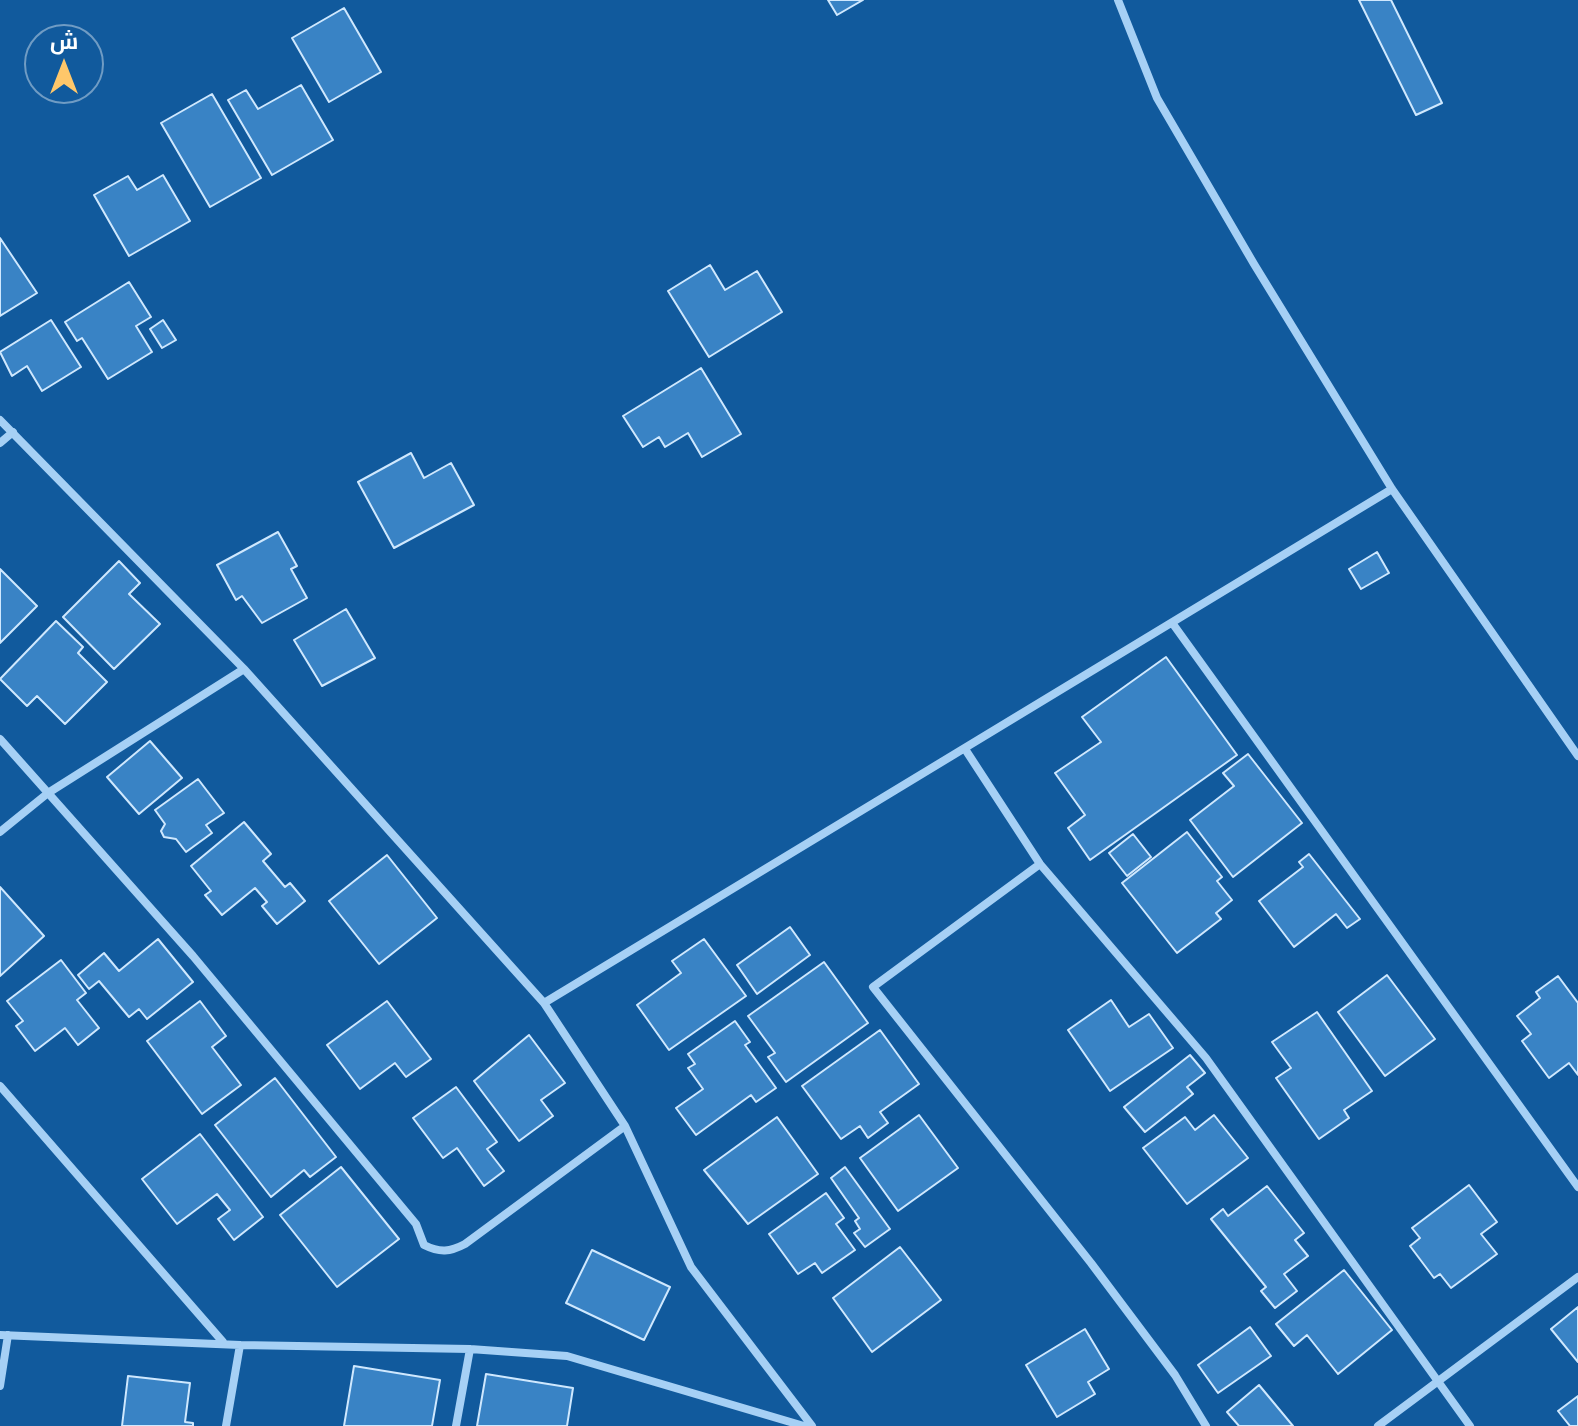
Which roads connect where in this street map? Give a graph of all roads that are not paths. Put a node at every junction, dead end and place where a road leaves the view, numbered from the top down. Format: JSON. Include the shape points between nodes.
{"nodes":[{"id":1,"x":1118,"y":0,"type":"edge"},
{"id":2,"x":0,"y":420,"type":"edge"},
{"id":3,"x":13,"y":432,"type":"junction"},
{"id":4,"x":0,"y":443,"type":"edge"},
{"id":5,"x":1392,"y":489,"type":"junction"},
{"id":6,"x":1173,"y":624,"type":"junction"},
{"id":7,"x":244,"y":669,"type":"junction"},
{"id":8,"x":0,"y":739,"type":"edge"},
{"id":9,"x":965,"y":749,"type":"junction"},
{"id":10,"x":1578,"y":756,"type":"edge"},
{"id":11,"x":48,"y":793,"type":"junction"},
{"id":12,"x":0,"y":832,"type":"edge"},
{"id":13,"x":1040,"y":864,"type":"junction"},
{"id":14,"x":544,"y":1003,"type":"junction"},
{"id":15,"x":0,"y":1086,"type":"edge"},
{"id":16,"x":625,"y":1126,"type":"junction"},
{"id":17,"x":1578,"y":1187,"type":"edge"},
{"id":18,"x":1578,"y":1277,"type":"edge"},
{"id":19,"x":4,"y":1335,"type":"edge"},
{"id":20,"x":223,"y":1342,"type":"junction"},
{"id":21,"x":240,"y":1345,"type":"junction"},
{"id":22,"x":470,"y":1349,"type":"junction"},
{"id":23,"x":1438,"y":1381,"type":"junction"},
{"id":24,"x":0,"y":1386,"type":"edge"},
{"id":25,"x":226,"y":1426,"type":"edge"},
{"id":26,"x":456,"y":1426,"type":"edge"},
{"id":27,"x":804,"y":1426,"type":"edge"},
{"id":28,"x":812,"y":1426,"type":"edge"},
{"id":29,"x":1206,"y":1426,"type":"edge"},
{"id":30,"x":1378,"y":1426,"type":"edge"},
{"id":31,"x":1470,"y":1426,"type":"edge"}],
"edges":[{"from":1,"to":5,"type":"street","via":[[1157,98]]},
{"from":2,"to":3,"type":"street"},
{"from":3,"to":4,"type":"street"},
{"from":3,"to":7,"type":"street"},
{"from":5,"to":6,"type":"street"},
{"from":5,"to":10,"type":"street"},
{"from":6,"to":9,"type":"street"},
{"from":6,"to":17,"type":"street"},
{"from":7,"to":11,"type":"street"},
{"from":7,"to":14,"type":"street"},
{"from":8,"to":11,"type":"street"},
{"from":9,"to":13,"type":"street"},
{"from":9,"to":14,"type":"street"},
{"from":11,"to":12,"type":"street"},
{"from":11,"to":16,"type":"street","via":[[193,956],[396,1199],[416,1224],[424,1245],[438,1252],[465,1244]]},
{"from":13,"to":23,"type":"street","via":[[1206,1058]]},
{"from":13,"to":29,"type":"street","via":[[873,987],[1091,1263],[1175,1375]]},
{"from":14,"to":16,"type":"street"},
{"from":15,"to":20,"type":"street"},
{"from":16,"to":28,"type":"street","via":[[691,1267]]},
{"from":18,"to":23,"type":"street"},
{"from":19,"to":20,"type":"street"},
{"from":19,"to":24,"type":"street"},
{"from":20,"to":21,"type":"street"},
{"from":21,"to":22,"type":"street"},
{"from":21,"to":25,"type":"street"},
{"from":22,"to":26,"type":"street"},
{"from":22,"to":27,"type":"street","via":[[567,1356]]},
{"from":23,"to":30,"type":"street"},
{"from":23,"to":31,"type":"street"}]}
